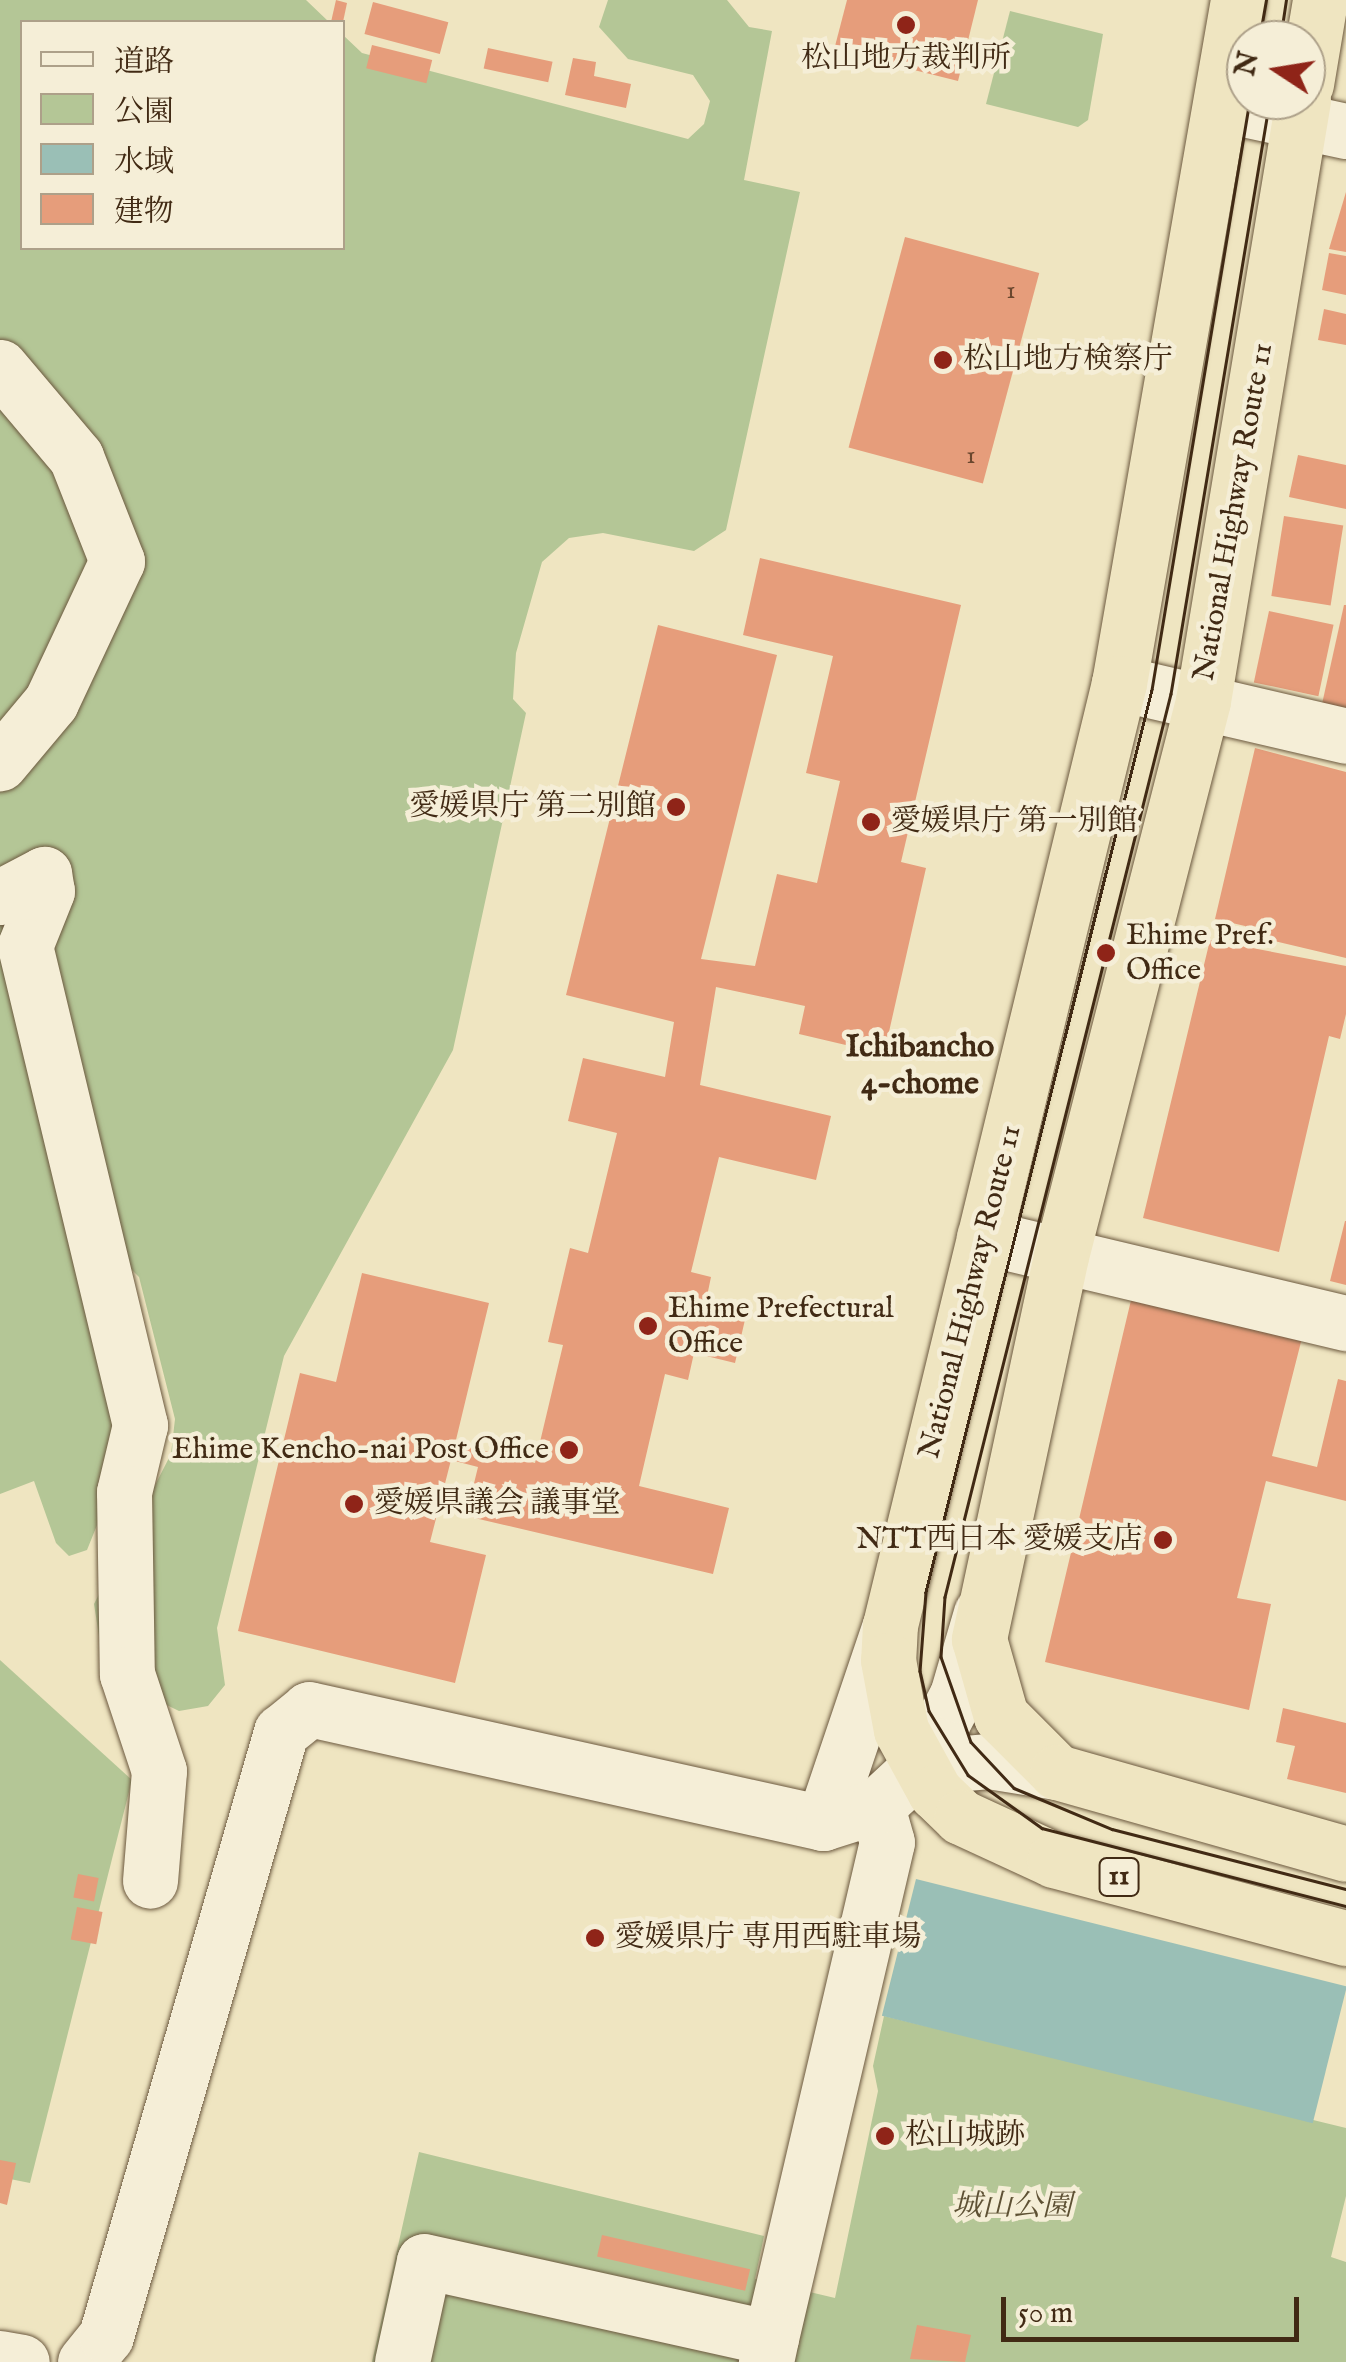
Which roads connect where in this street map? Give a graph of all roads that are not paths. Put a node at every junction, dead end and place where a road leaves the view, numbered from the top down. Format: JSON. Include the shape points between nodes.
{"nodes":[{"id":1,"x":1238,"y":0,"type":"edge"},
{"id":2,"x":1221,"y":104,"type":"junction"},
{"id":3,"x":1226,"y":104,"type":"edge"},
{"id":4,"x":1312,"y":120,"type":"edge"},
{"id":5,"x":0,"y":367,"type":"edge"},
{"id":6,"x":1119,"y":684,"type":"junction"},
{"id":7,"x":1203,"y":701,"type":"junction"},
{"id":8,"x":1346,"y":736,"type":"edge"},
{"id":9,"x":0,"y":763,"type":"edge"},
{"id":10,"x":0,"y":898,"type":"edge"},
{"id":11,"x":984,"y":1237,"type":"junction"},
{"id":12,"x":1060,"y":1256,"type":"junction"},
{"id":13,"x":1346,"y":1323,"type":"edge"},
{"id":14,"x":981,"y":1612,"type":"junction"},
{"id":15,"x":890,"y":1625,"type":"junction"},
{"id":16,"x":920,"y":1767,"type":"junction"},
{"id":17,"x":1057,"y":1772,"type":"junction"},
{"id":18,"x":877,"y":1806,"type":"junction"},
{"id":19,"x":823,"y":1823,"type":"junction"},
{"id":20,"x":1346,"y":1854,"type":"edge"},
{"id":21,"x":150,"y":1881,"type":"dead end"},
{"id":22,"x":1346,"y":1938,"type":"edge"},
{"id":23,"x":769,"y":2350,"type":"edge"},
{"id":24,"x":0,"y":2358,"type":"edge"},
{"id":25,"x":22,"y":2362,"type":"edge"},
{"id":26,"x":85,"y":2362,"type":"edge"},
{"id":27,"x":402,"y":2362,"type":"edge"}],
"edges":[{"from":1,"to":2,"type":"highway","name":"National Highway Route 11","number":"11"},
{"from":2,"to":3,"type":"street"},
{"from":2,"to":6,"type":"highway","name":"National Highway Route 11","number":"11"},
{"from":4,"to":7,"type":"highway","name":"National Highway Route 11"},
{"from":5,"to":9,"type":"street","via":[[76,457],[118,561],[51,702]]},
{"from":6,"to":7,"type":"street"},
{"from":6,"to":11,"type":"highway","name":"National Highway Route 11","number":"11"},
{"from":7,"to":8,"type":"street"},
{"from":7,"to":12,"type":"highway","name":"National Highway Route 11"},
{"from":10,"to":21,"type":"street","via":[[44,874],[47,891],[25,946],[140,1426],[124,1492],[126,1674],[159,1770]]},
{"from":11,"to":12,"type":"street"},
{"from":11,"to":15,"type":"highway","name":"National Highway Route 11","number":"11"},
{"from":12,"to":13,"type":"street"},
{"from":12,"to":14,"type":"highway","name":"National Highway Route 11"},
{"from":14,"to":16,"type":"street","via":[[957,1695]]},
{"from":14,"to":17,"type":"highway","name":"National Highway Route 11","via":[[989,1692],[1016,1738]]},
{"from":15,"to":16,"type":"highway","name":"National Highway Route 11","number":"11","via":[[892,1696]]},
{"from":15,"to":19,"type":"street"},
{"from":16,"to":17,"type":"street","via":[[989,1761]]},
{"from":16,"to":18,"type":"street"},
{"from":16,"to":22,"type":"highway","name":"National Highway Route 11","number":"11","via":[[962,1817],[1016,1846]]},
{"from":17,"to":20,"type":"highway","name":"National Highway Route 11"},
{"from":18,"to":19,"type":"street"},
{"from":18,"to":23,"type":"street","via":[[887,1842]]},
{"from":19,"to":26,"type":"street","via":[[309,1709],[281,1732],[106,2336]]},
{"from":23,"to":27,"type":"street","via":[[424,2261]]},
{"from":24,"to":25,"type":"street"}]}
